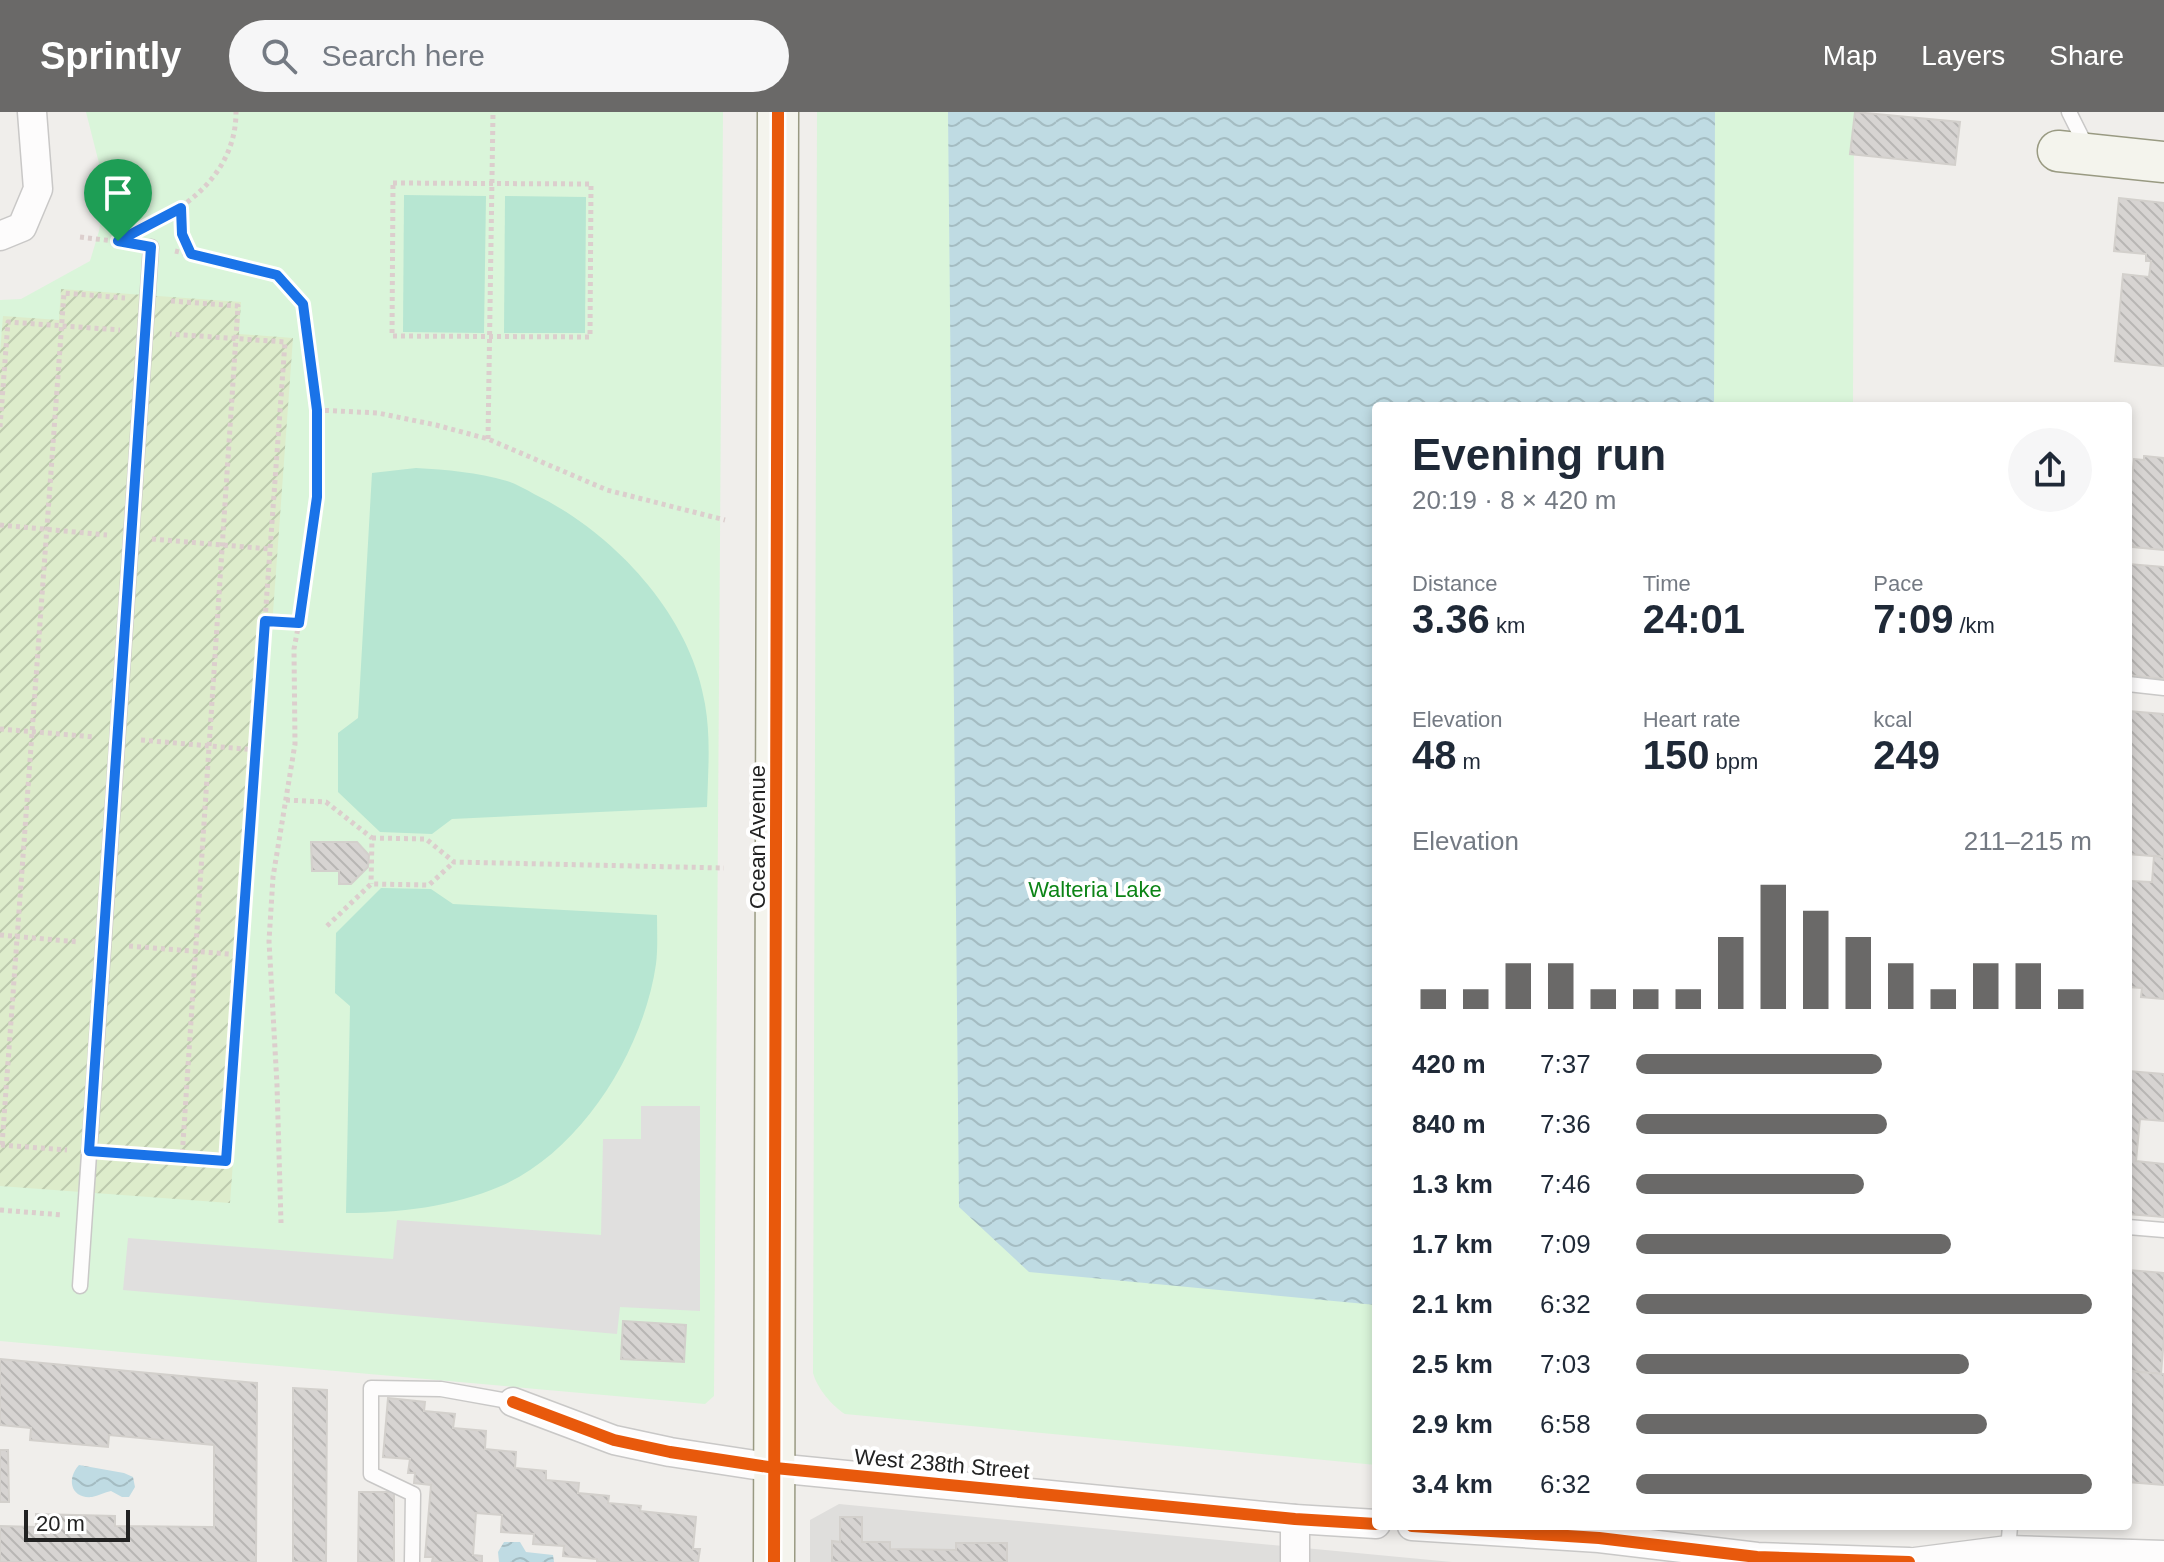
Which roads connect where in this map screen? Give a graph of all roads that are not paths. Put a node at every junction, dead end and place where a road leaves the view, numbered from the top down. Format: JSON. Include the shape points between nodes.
{"nodes":[{"id":1,"x":32,"y":112,"type":"edge"},
{"id":2,"x":778,"y":112,"type":"edge"},
{"id":3,"x":2069,"y":112,"type":"edge"},
{"id":4,"x":2074,"y":152,"type":"joint"},
{"id":5,"x":2164,"y":162,"type":"edge"},
{"id":6,"x":4,"y":236,"type":"edge"},
{"id":7,"x":151,"y":247,"type":"road end"},
{"id":8,"x":2132,"y":684,"type":"edge"},
{"id":9,"x":2164,"y":688,"type":"edge"},
{"id":10,"x":2132,"y":1227,"type":"edge"},
{"id":11,"x":2164,"y":1230,"type":"edge"},
{"id":12,"x":80,"y":1286,"type":"dead end"},
{"id":13,"x":513,"y":1402,"type":"joint"},
{"id":14,"x":775,"y":1468,"type":"junction"},
{"id":15,"x":1295,"y":1519,"type":"junction"},
{"id":16,"x":1372,"y":1524,"type":"edge"},
{"id":17,"x":1443,"y":1530,"type":"edge"},
{"id":18,"x":2009,"y":1538,"type":"edge"},
{"id":19,"x":1599,"y":1550,"type":"edge"},
{"id":20,"x":2164,"y":1555,"type":"edge"},
{"id":21,"x":412,"y":1562,"type":"edge"},
{"id":22,"x":774,"y":1562,"type":"edge"},
{"id":23,"x":1295,"y":1562,"type":"edge"},
{"id":24,"x":1909,"y":1562,"type":"edge"},
{"id":25,"x":1915,"y":1562,"type":"edge"}],
"edges":[{"from":1,"to":6,"type":"street","via":[[38,189],[22,227]]},
{"from":2,"to":14,"type":"street","name":"Ocean Avenue"},
{"from":3,"to":4,"type":"lane"},
{"from":4,"to":5,"type":"street"},
{"from":7,"to":12,"type":"lane"},
{"from":8,"to":9,"type":"lane"},
{"from":10,"to":11,"type":"lane"},
{"from":13,"to":14,"type":"street","name":"West 238th Street","via":[[614,1440]]},
{"from":13,"to":21,"type":"lane","via":[[441,1389],[371,1388],[371,1474],[413,1494]]},
{"from":14,"to":15,"type":"street","name":"West 238th Street"},
{"from":14,"to":22,"type":"street","name":"Ocean Avenue"},
{"from":15,"to":16,"type":"street","name":"West 238th Street"},
{"from":15,"to":23,"type":"street"},
{"from":17,"to":19,"type":"street"},
{"from":18,"to":20,"type":"street"},
{"from":18,"to":25,"type":"street"},
{"from":19,"to":24,"type":"street"}]}
